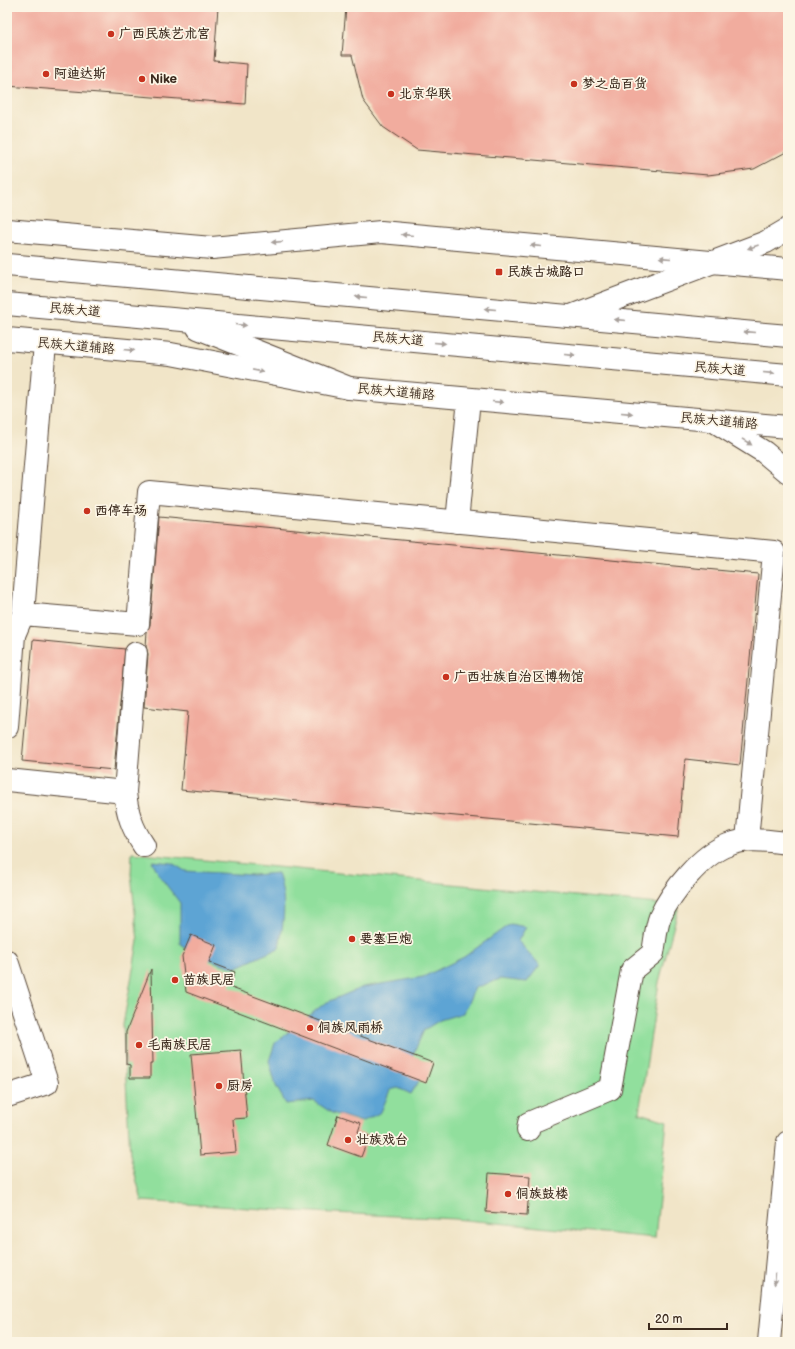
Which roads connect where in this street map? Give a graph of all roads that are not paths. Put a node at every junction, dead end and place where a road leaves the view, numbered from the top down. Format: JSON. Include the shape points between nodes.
{"nodes":[{"id":1,"x":7,"y":230,"type":"edge"},
{"id":2,"x":788,"y":230,"type":"edge"},
{"id":3,"x":711,"y":262,"type":"junction"},
{"id":4,"x":7,"y":265,"type":"edge"},
{"id":5,"x":788,"y":269,"type":"edge"},
{"id":6,"x":7,"y":304,"type":"edge"},
{"id":7,"x":571,"y":316,"type":"junction"},
{"id":8,"x":175,"y":319,"type":"junction"},
{"id":9,"x":788,"y":336,"type":"edge"},
{"id":10,"x":7,"y":339,"type":"edge"},
{"id":11,"x":44,"y":343,"type":"junction"},
{"id":12,"x":788,"y":375,"type":"edge"},
{"id":13,"x":349,"y":388,"type":"junction"},
{"id":14,"x":469,"y":399,"type":"junction"},
{"id":15,"x":714,"y":421,"type":"junction"},
{"id":16,"x":788,"y":427,"type":"edge"},
{"id":17,"x":788,"y":472,"type":"edge"},
{"id":18,"x":457,"y":522,"type":"junction"},
{"id":19,"x":23,"y":614,"type":"junction"},
{"id":20,"x":11,"y":635,"type":"edge"},
{"id":21,"x":136,"y":654,"type":"dead end"},
{"id":22,"x":7,"y":727,"type":"edge"},
{"id":23,"x":7,"y":780,"type":"edge"},
{"id":24,"x":125,"y":792,"type":"junction"},
{"id":25,"x":747,"y":840,"type":"junction"},
{"id":26,"x":788,"y":843,"type":"edge"},
{"id":27,"x":144,"y":846,"type":"dead end"},
{"id":28,"x":7,"y":961,"type":"edge"},
{"id":29,"x":7,"y":1096,"type":"edge"},
{"id":30,"x":528,"y":1130,"type":"dead end"},
{"id":31,"x":788,"y":1142,"type":"edge"},
{"id":32,"x":769,"y":1342,"type":"edge"}],
"edges":[{"from":3,"to":1,"type":"main road","one_way":true,"via":[[381,232],[212,248]]},
{"from":2,"to":3,"type":"main road","one_way":true,"via":[[766,242]]},
{"from":3,"to":5,"type":"main road"},
{"from":3,"to":7,"type":"main road"},
{"from":7,"to":4,"type":"main road","one_way":true},
{"from":6,"to":8,"type":"main road","name":"民族大道"},
{"from":9,"to":7,"type":"main road","one_way":true},
{"from":8,"to":12,"type":"main road","name":"民族大道","one_way":true},
{"from":8,"to":13,"type":"main road"},
{"from":10,"to":11,"type":"main road","name":"民族大道辅路"},
{"from":11,"to":13,"type":"main road","name":"民族大道辅路","one_way":true,"via":[[171,354]]},
{"from":11,"to":19,"type":"main road"},
{"from":13,"to":14,"type":"main road","name":"民族大道辅路"},
{"from":14,"to":15,"type":"main road","name":"民族大道辅路","one_way":true},
{"from":14,"to":18,"type":"main road"},
{"from":15,"to":16,"type":"main road","name":"民族大道辅路"},
{"from":15,"to":17,"type":"main road","one_way":true,"via":[[764,452]]},
{"from":18,"to":19,"type":"main road","via":[[149,492],[138,624]]},
{"from":18,"to":25,"type":"main road","via":[[774,552]]},
{"from":19,"to":20,"type":"main road"},
{"from":20,"to":22,"type":"main road"},
{"from":21,"to":24,"type":"main road"},
{"from":23,"to":24,"type":"main road"},
{"from":24,"to":27,"type":"main road","via":[[127,814]]},
{"from":25,"to":26,"type":"main road"},
{"from":25,"to":30,"type":"main road","via":[[728,845],[706,858],[674,892],[660,918],[654,953],[632,970],[610,1089],[529,1123]]},
{"from":28,"to":29,"type":"main road","via":[[47,1083]]},
{"from":31,"to":32,"type":"main road","one_way":true}]}
